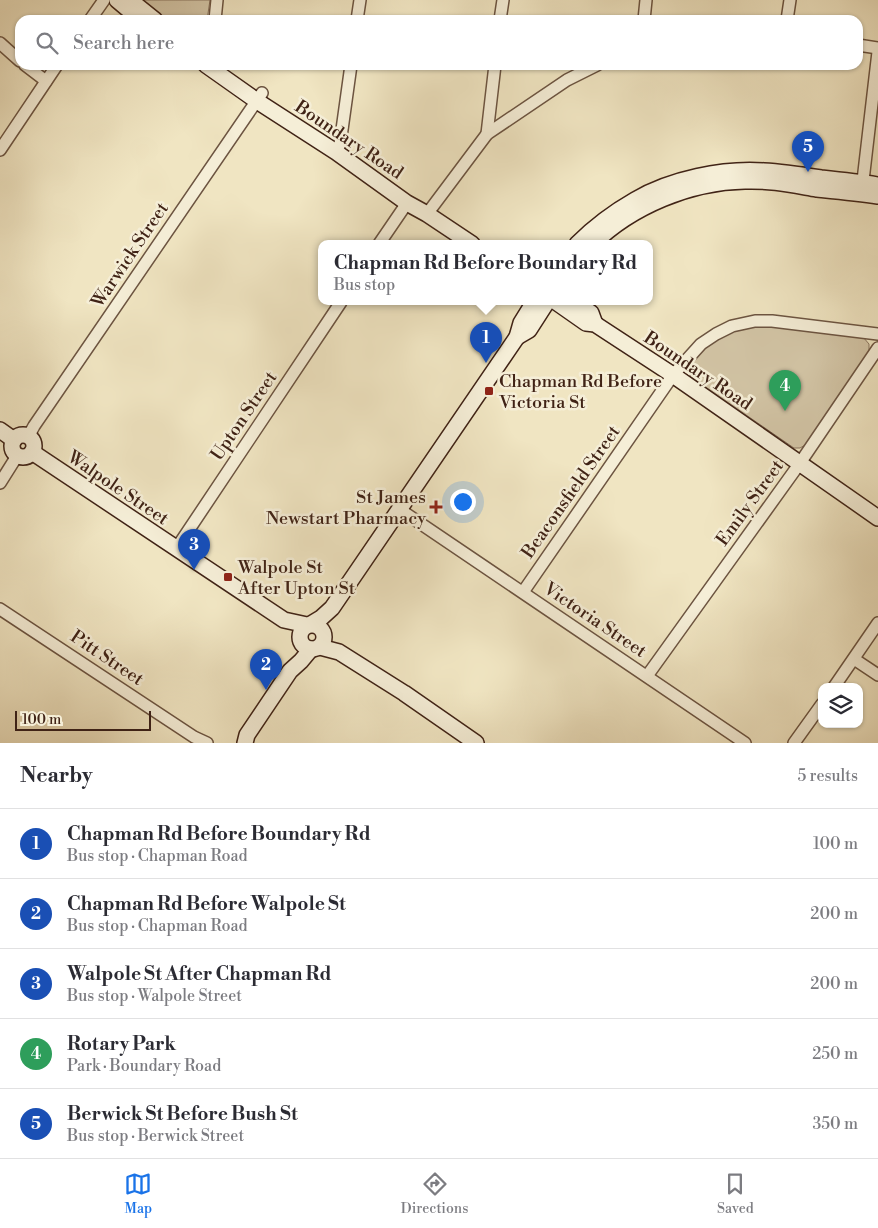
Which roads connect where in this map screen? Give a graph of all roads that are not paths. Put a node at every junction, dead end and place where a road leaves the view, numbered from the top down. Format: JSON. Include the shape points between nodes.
{"nodes":[{"id":1,"x":104,"y":0,"type":"edge"},
{"id":2,"x":117,"y":0,"type":"edge"},
{"id":3,"x":130,"y":0,"type":"edge"},
{"id":4,"x":217,"y":0,"type":"edge"},
{"id":5,"x":360,"y":0,"type":"edge"},
{"id":6,"x":503,"y":0,"type":"edge"},
{"id":7,"x":646,"y":0,"type":"edge"},
{"id":8,"x":790,"y":0,"type":"edge"},
{"id":9,"x":94,"y":15,"type":"edge"},
{"id":10,"x":135,"y":15,"type":"edge"},
{"id":11,"x":149,"y":15,"type":"edge"},
{"id":12,"x":216,"y":15,"type":"edge"},
{"id":13,"x":358,"y":15,"type":"edge"},
{"id":14,"x":501,"y":15,"type":"edge"},
{"id":15,"x":644,"y":15,"type":"edge"},
{"id":16,"x":788,"y":15,"type":"edge"},
{"id":17,"x":0,"y":43,"type":"edge"},
{"id":18,"x":863,"y":46,"type":"edge"},
{"id":19,"x":878,"y":50,"type":"edge"},
{"id":20,"x":15,"y":56,"type":"edge"},
{"id":21,"x":32,"y":70,"type":"edge"},
{"id":22,"x":54,"y":70,"type":"edge"},
{"id":23,"x":214,"y":70,"type":"edge"},
{"id":24,"x":229,"y":70,"type":"edge"},
{"id":25,"x":350,"y":70,"type":"edge"},
{"id":26,"x":494,"y":70,"type":"edge"},
{"id":27,"x":587,"y":70,"type":"edge"},
{"id":28,"x":46,"y":81,"type":"junction"},
{"id":29,"x":259,"y":97,"type":"junction"},
{"id":30,"x":487,"y":134,"type":"junction"},
{"id":31,"x":338,"y":148,"type":"junction"},
{"id":32,"x":0,"y":150,"type":"edge"},
{"id":33,"x":878,"y":185,"type":"edge"},
{"id":34,"x":862,"y":188,"type":"junction"},
{"id":35,"x":878,"y":196,"type":"edge"},
{"id":36,"x":407,"y":203,"type":"junction"},
{"id":37,"x":430,"y":211,"type":"junction"},
{"id":38,"x":382,"y":240,"type":"edge"},
{"id":39,"x":467,"y":240,"type":"edge"},
{"id":40,"x":478,"y":240,"type":"edge"},
{"id":41,"x":581,"y":240,"type":"edge"},
{"id":42,"x":597,"y":240,"type":"edge"},
{"id":43,"x":339,"y":305,"type":"edge"},
{"id":44,"x":532,"y":305,"type":"edge"},
{"id":45,"x":545,"y":305,"type":"edge"},
{"id":46,"x":560,"y":305,"type":"edge"},
{"id":47,"x":579,"y":305,"type":"edge"},
{"id":48,"x":595,"y":324,"type":"junction"},
{"id":49,"x":878,"y":334,"type":"edge"},
{"id":50,"x":516,"y":337,"type":"junction"},
{"id":51,"x":878,"y":348,"type":"edge"},
{"id":52,"x":673,"y":375,"type":"junction"},
{"id":53,"x":0,"y":430,"type":"edge"},
{"id":54,"x":21,"y":439,"type":"junction"},
{"id":55,"x":24,"y":454,"type":"junction"},
{"id":56,"x":800,"y":463,"type":"junction"},
{"id":57,"x":0,"y":482,"type":"edge"},
{"id":58,"x":399,"y":509,"type":"junction"},
{"id":59,"x":878,"y":518,"type":"edge"},
{"id":60,"x":176,"y":549,"type":"junction"},
{"id":61,"x":523,"y":592,"type":"junction"},
{"id":62,"x":0,"y":609,"type":"edge"},
{"id":63,"x":878,"y":623,"type":"edge"},
{"id":64,"x":312,"y":637,"type":"junction"},
{"id":65,"x":854,"y":659,"type":"junction"},
{"id":66,"x":878,"y":675,"type":"edge"},
{"id":67,"x":646,"y":676,"type":"junction"},
{"id":68,"x":837,"y":683,"type":"edge"},
{"id":69,"x":818,"y":710,"type":"edge"},
{"id":70,"x":196,"y":740,"type":"edge"},
{"id":71,"x":243,"y":740,"type":"edge"},
{"id":72,"x":207,"y":743,"type":"edge"},
{"id":73,"x":476,"y":743,"type":"edge"},
{"id":74,"x":745,"y":743,"type":"edge"},
{"id":75,"x":794,"y":743,"type":"edge"}],
"edges":[{"from":1,"to":9,"type":"street"},
{"from":2,"to":10,"type":"street"},
{"from":3,"to":11,"type":"street"},
{"from":4,"to":12,"type":"street"},
{"from":5,"to":13,"type":"street"},
{"from":6,"to":14,"type":"street"},
{"from":7,"to":15,"type":"street"},
{"from":8,"to":16,"type":"street"},
{"from":17,"to":20,"type":"street"},
{"from":18,"to":19,"type":"street"},
{"from":19,"to":34,"type":"street"},
{"from":21,"to":28,"type":"street"},
{"from":22,"to":28,"type":"street"},
{"from":23,"to":29,"type":"street","name":"Boundary Road"},
{"from":24,"to":29,"type":"street","name":"Boundary Road"},
{"from":25,"to":31,"type":"street"},
{"from":26,"to":30,"type":"street"},
{"from":27,"to":30,"type":"street"},
{"from":28,"to":32,"type":"street"},
{"from":29,"to":31,"type":"street","name":"Boundary Road"},
{"from":29,"to":54,"type":"street","name":"Warwick Street","via":[[51,401]]},
{"from":30,"to":37,"type":"street"},
{"from":31,"to":36,"type":"street","name":"Boundary Road"},
{"from":31,"to":37,"type":"street","name":"Boundary Road","via":[[412,195]]},
{"from":33,"to":34,"type":"street"},
{"from":34,"to":35,"type":"street"},
{"from":34,"to":41,"type":"street","via":[[765,170],[740,170],[706,176],[674,183],[636,198]]},
{"from":34,"to":42,"type":"street","via":[[760,181],[719,184],[662,199],[612,227]]},
{"from":36,"to":37,"type":"street","name":"Boundary Road"},
{"from":36,"to":38,"type":"street"},
{"from":37,"to":39,"type":"street","name":"Boundary Road"},
{"from":37,"to":40,"type":"street","name":"Boundary Road"},
{"from":43,"to":60,"type":"street","name":"Upton Street"},
{"from":44,"to":50,"type":"street"},
{"from":45,"to":50,"type":"street","via":[[529,330]]},
{"from":46,"to":48,"type":"street","name":"Boundary Road","via":[[586,323]]},
{"from":47,"to":48,"type":"street","name":"Boundary Road","via":[[591,313]]},
{"from":48,"to":52,"type":"street","name":"Boundary Road"},
{"from":49,"to":52,"type":"street","name":"Beaconsfield Street","via":[[755,321],[732,326],[701,344]]},
{"from":50,"to":58,"type":"street"},
{"from":51,"to":56,"type":"street","name":"Emily Street"},
{"from":52,"to":56,"type":"street","name":"Boundary Road"},
{"from":52,"to":61,"type":"street","name":"Beaconsfield Street"},
{"from":53,"to":54,"type":"street"},
{"from":54,"to":55,"type":"street","via":[[12,445],[12,449]]},
{"from":55,"to":57,"type":"street"},
{"from":55,"to":60,"type":"street","name":"Walpole Street"},
{"from":56,"to":59,"type":"street","name":"Boundary Road"},
{"from":56,"to":67,"type":"street","name":"Emily Street"},
{"from":58,"to":61,"type":"street","name":"Victoria Street"},
{"from":58,"to":64,"type":"street","via":[[332,608],[321,618]]},
{"from":60,"to":64,"type":"street","name":"Walpole Street"},
{"from":61,"to":67,"type":"street","name":"Victoria Street"},
{"from":62,"to":70,"type":"street","name":"Pitt Street"},
{"from":63,"to":65,"type":"street"},
{"from":64,"to":71,"type":"street","via":[[301,661],[290,671]]},
{"from":64,"to":73,"type":"street","via":[[333,643],[339,652]]},
{"from":65,"to":66,"type":"street"},
{"from":65,"to":68,"type":"street"},
{"from":67,"to":74,"type":"street","name":"Victoria Street"},
{"from":69,"to":75,"type":"street"},
{"from":70,"to":72,"type":"street","name":"Pitt Street"}]}
